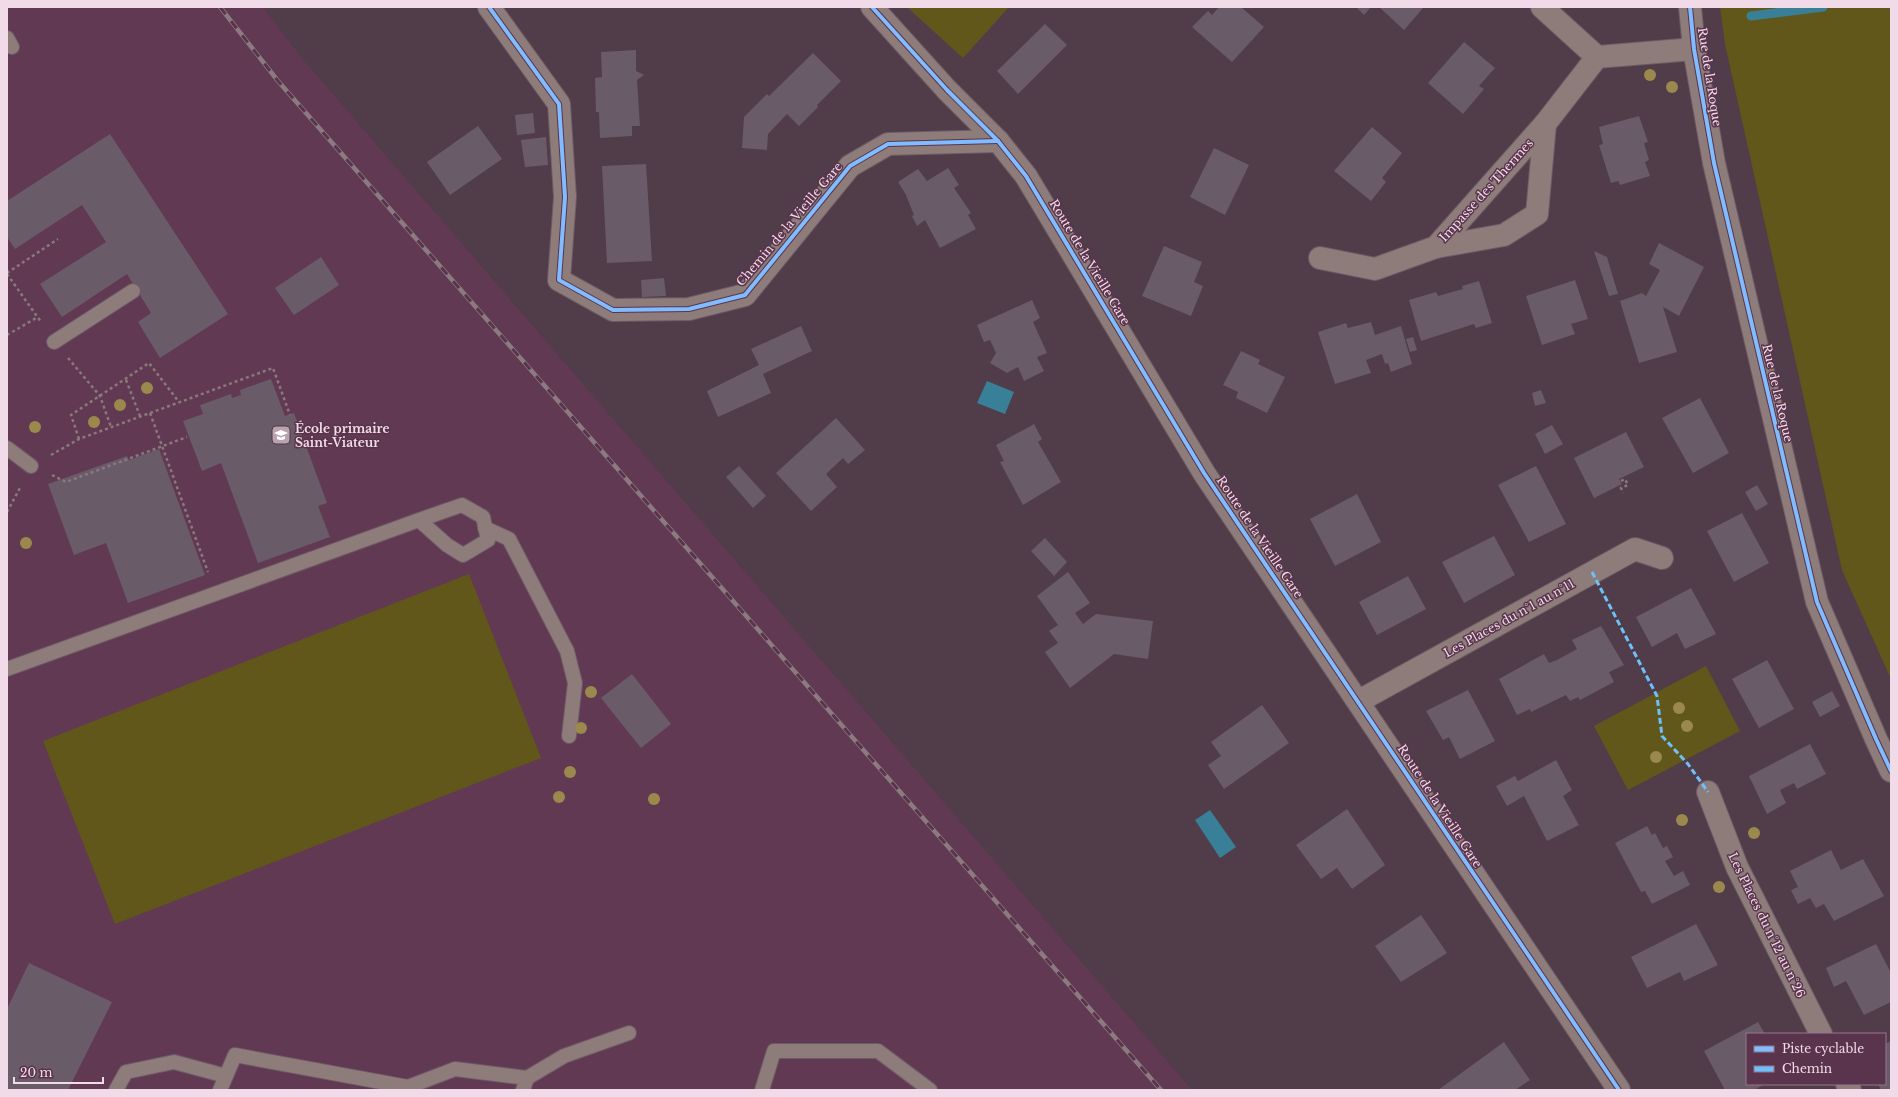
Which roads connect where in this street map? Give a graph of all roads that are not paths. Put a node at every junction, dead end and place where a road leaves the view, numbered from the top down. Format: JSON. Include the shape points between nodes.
{"nodes":[{"id":1,"x":489,"y":7,"type":"edge"},
{"id":2,"x":872,"y":7,"type":"edge"},
{"id":3,"x":1542,"y":7,"type":"edge"},
{"id":4,"x":1690,"y":7,"type":"edge"},
{"id":5,"x":1694,"y":49,"type":"junction"},
{"id":6,"x":1597,"y":57,"type":"junction"},
{"id":7,"x":1544,"y":124,"type":"junction"},
{"id":8,"x":998,"y":141,"type":"junction"},
{"id":9,"x":1436,"y":247,"type":"junction"},
{"id":10,"x":1320,"y":258,"type":"dead end"},
{"id":11,"x":133,"y":291,"type":"dead end"},
{"id":12,"x":54,"y":342,"type":"dead end"},
{"id":13,"x":7,"y":448,"type":"edge"},
{"id":14,"x":31,"y":466,"type":"road end"},
{"id":15,"x":419,"y":520,"type":"junction"},
{"id":16,"x":485,"y":528,"type":"junction"},
{"id":17,"x":1662,"y":558,"type":"dead end"},
{"id":18,"x":7,"y":670,"type":"edge"},
{"id":19,"x":1359,"y":701,"type":"junction"},
{"id":20,"x":569,"y":736,"type":"dead end"},
{"id":21,"x":1891,"y":771,"type":"edge"},
{"id":22,"x":1708,"y":792,"type":"dead end"},
{"id":23,"x":629,"y":1033,"type":"dead end"},
{"id":24,"x":1820,"y":1033,"type":"edge"},
{"id":25,"x":226,"y":1076,"type":"junction"},
{"id":26,"x":525,"y":1084,"type":"edge"},
{"id":27,"x":407,"y":1088,"type":"edge"},
{"id":28,"x":116,"y":1090,"type":"edge"},
{"id":29,"x":220,"y":1090,"type":"edge"},
{"id":30,"x":762,"y":1090,"type":"edge"},
{"id":31,"x":930,"y":1090,"type":"edge"},
{"id":32,"x":1619,"y":1090,"type":"edge"}],
"edges":[{"from":1,"to":8,"type":"street","name":"Chemin de la Vieille Gare","via":[[559,104],[565,197],[559,280],[613,310],[689,309],[745,295],[850,166],[888,144]]},
{"from":2,"to":8,"type":"street","name":"Route de la Vieille Gare","via":[[947,90]]},
{"from":3,"to":6,"type":"street"},
{"from":4,"to":5,"type":"street","name":"Rue de la Roque"},
{"from":5,"to":6,"type":"street"},
{"from":5,"to":21,"type":"street","name":"Rue de la Roque","via":[[1714,163],[1817,602]]},
{"from":6,"to":7,"type":"street","name":"Impasse des Thermes"},
{"from":7,"to":9,"type":"street","name":"Impasse des Thermes"},
{"from":7,"to":9,"type":"street","via":[[1537,214],[1504,235]]},
{"from":8,"to":19,"type":"street","name":"Route de la Vieille Gare","via":[[1026,176],[1204,473]]},
{"from":9,"to":10,"type":"street","name":"Impasse des Thermes","via":[[1375,269]]},
{"from":11,"to":12,"type":"lane"},
{"from":13,"to":14,"type":"lane"},
{"from":15,"to":16,"type":"lane","via":[[462,505],[482,517]]},
{"from":15,"to":16,"type":"lane","via":[[463,555],[488,540]]},
{"from":15,"to":18,"type":"lane"},
{"from":16,"to":20,"type":"lane","via":[[509,539],[568,651],[575,683]]},
{"from":17,"to":19,"type":"street","name":"Les Places du n°1 au n°11","via":[[1635,549]]},
{"from":19,"to":32,"type":"street","name":"Route de la Vieille Gare"},
{"from":22,"to":24,"type":"street","name":"Les Places du n°12 au n°26","via":[[1737,867]]},
{"from":23,"to":26,"type":"lane","via":[[564,1056]]},
{"from":25,"to":27,"type":"lane","via":[[235,1056]]},
{"from":25,"to":28,"type":"lane","via":[[174,1062],[126,1072]]},
{"from":25,"to":29,"type":"lane"},
{"from":26,"to":27,"type":"lane","via":[[455,1069]]},
{"from":30,"to":31,"type":"lane","via":[[774,1051],[878,1051]]}]}
